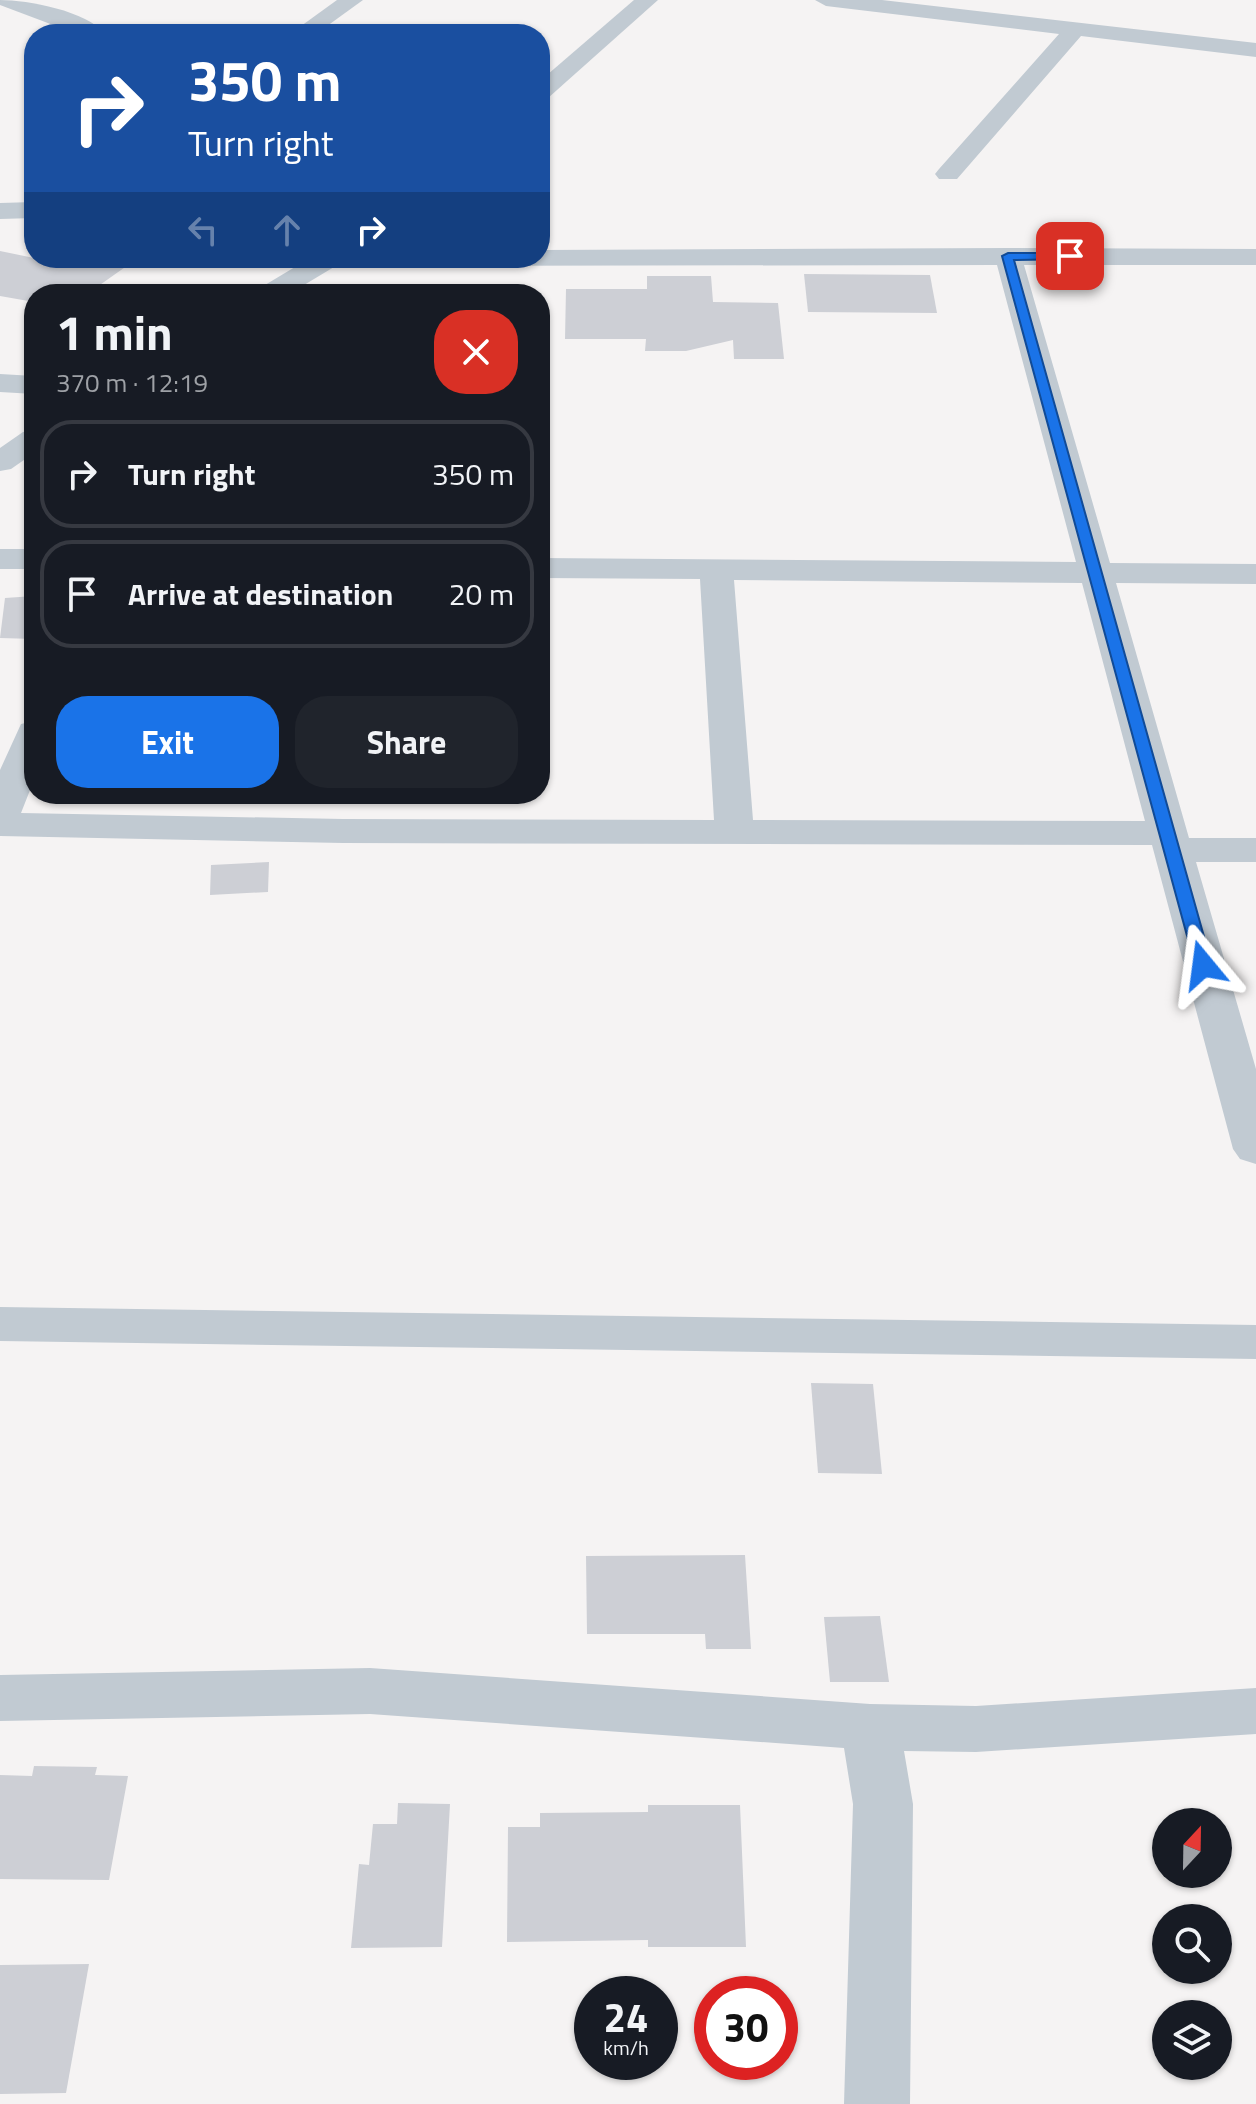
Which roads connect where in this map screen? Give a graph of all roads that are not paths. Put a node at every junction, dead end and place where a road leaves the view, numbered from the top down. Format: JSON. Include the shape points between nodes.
{"nodes":[{"id":1,"x":5,"y":0,"type":"edge"},
{"id":2,"x":352,"y":0,"type":"edge"},
{"id":3,"x":647,"y":0,"type":"edge"},
{"id":4,"x":826,"y":0,"type":"edge"},
{"id":5,"x":74,"y":24,"type":"edge"},
{"id":6,"x":316,"y":24,"type":"edge"},
{"id":7,"x":1075,"y":29,"type":"junction"},
{"id":8,"x":1256,"y":50,"type":"edge"},
{"id":9,"x":550,"y":69,"type":"edge"},
{"id":10,"x":566,"y":70,"type":"junction"},
{"id":11,"x":550,"y":84,"type":"edge"},
{"id":12,"x":948,"y":174,"type":"dead end"},
{"id":13,"x":24,"y":210,"type":"edge"},
{"id":14,"x":0,"y":211,"type":"edge"},
{"id":15,"x":1008,"y":256,"type":"junction"},
{"id":16,"x":550,"y":257,"type":"edge"},
{"id":17,"x":1256,"y":257,"type":"edge"},
{"id":18,"x":313,"y":268,"type":"edge"},
{"id":19,"x":286,"y":284,"type":"edge"},
{"id":20,"x":0,"y":383,"type":"edge"},
{"id":21,"x":24,"y":384,"type":"edge"},
{"id":22,"x":24,"y":446,"type":"edge"},
{"id":23,"x":0,"y":462,"type":"edge"},
{"id":24,"x":0,"y":559,"type":"edge"},
{"id":25,"x":24,"y":559,"type":"edge"},
{"id":26,"x":550,"y":568,"type":"edge"},
{"id":27,"x":716,"y":571,"type":"junction"},
{"id":28,"x":1094,"y":574,"type":"junction"},
{"id":29,"x":1256,"y":574,"type":"edge"},
{"id":30,"x":24,"y":757,"type":"edge"},
{"id":31,"x":346,"y":813,"type":"edge"},
{"id":32,"x":0,"y":817,"type":"edge"},
{"id":33,"x":0,"y":824,"type":"edge"},
{"id":34,"x":734,"y":832,"type":"junction"},
{"id":35,"x":1169,"y":841,"type":"junction"},
{"id":36,"x":1256,"y":850,"type":"edge"},
{"id":37,"x":1256,"y":1149,"type":"edge"},
{"id":38,"x":0,"y":1324,"type":"edge"},
{"id":39,"x":1256,"y":1342,"type":"edge"},
{"id":40,"x":0,"y":1698,"type":"edge"},
{"id":41,"x":1256,"y":1711,"type":"edge"},
{"id":42,"x":870,"y":1727,"type":"junction"},
{"id":43,"x":877,"y":2104,"type":"edge"}],
"edges":[{"from":1,"to":5,"type":"street"},
{"from":2,"to":6,"type":"street"},
{"from":3,"to":10,"type":"street"},
{"from":4,"to":7,"type":"street"},
{"from":7,"to":8,"type":"street"},
{"from":7,"to":12,"type":"street"},
{"from":9,"to":10,"type":"street"},
{"from":10,"to":11,"type":"street"},
{"from":13,"to":14,"type":"street"},
{"from":15,"to":16,"type":"street"},
{"from":15,"to":17,"type":"street"},
{"from":15,"to":28,"type":"street"},
{"from":18,"to":19,"type":"street"},
{"from":20,"to":21,"type":"street"},
{"from":22,"to":23,"type":"street"},
{"from":24,"to":25,"type":"street"},
{"from":26,"to":27,"type":"street"},
{"from":27,"to":28,"type":"street"},
{"from":27,"to":34,"type":"street"},
{"from":28,"to":29,"type":"street"},
{"from":28,"to":35,"type":"street"},
{"from":30,"to":32,"type":"street"},
{"from":31,"to":33,"type":"street"},
{"from":31,"to":34,"type":"street"},
{"from":34,"to":35,"type":"street"},
{"from":35,"to":36,"type":"street"},
{"from":35,"to":37,"type":"street"},
{"from":38,"to":39,"type":"street"},
{"from":40,"to":42,"type":"street","via":[[370,1691]]},
{"from":41,"to":42,"type":"street","via":[[976,1729]]},
{"from":42,"to":43,"type":"street","via":[[883,1804]]}]}
